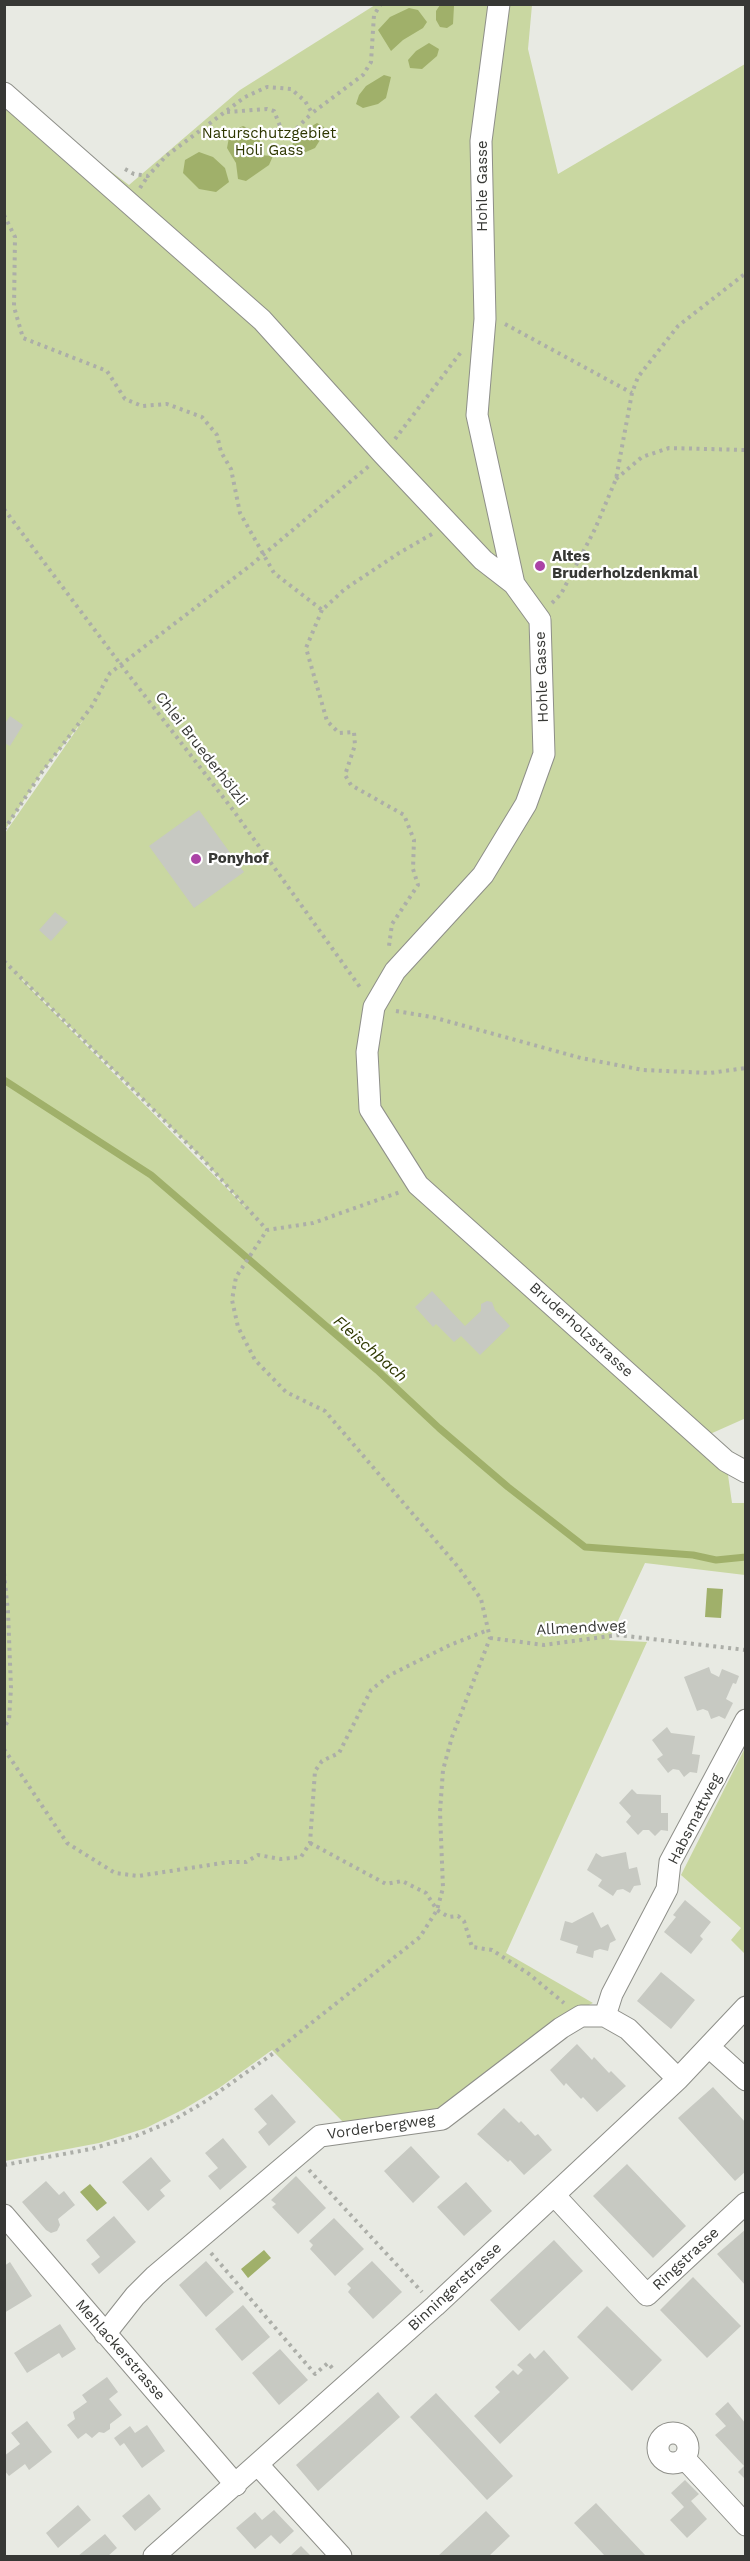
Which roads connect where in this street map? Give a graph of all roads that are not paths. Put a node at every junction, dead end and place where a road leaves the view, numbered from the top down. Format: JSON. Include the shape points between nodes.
{"nodes":[{"id":1,"x":499,"y":4,"type":"edge"},
{"id":2,"x":4,"y":93,"type":"edge"},
{"id":3,"x":514,"y":584,"type":"junction"},
{"id":4,"x":418,"y":1185,"type":"joint"},
{"id":5,"x":746,"y":1472,"type":"edge"},
{"id":6,"x":746,"y":1720,"type":"edge"},
{"id":7,"x":746,"y":2007,"type":"edge"},
{"id":8,"x":605,"y":2016,"type":"junction"},
{"id":9,"x":710,"y":2047,"type":"junction"},
{"id":10,"x":678,"y":2079,"type":"junction"},
{"id":11,"x":746,"y":2080,"type":"edge"},
{"id":12,"x":554,"y":2195,"type":"junction"},
{"id":13,"x":746,"y":2203,"type":"edge"},
{"id":14,"x":4,"y":2215,"type":"edge"},
{"id":15,"x":105,"y":2334,"type":"junction"},
{"id":16,"x":685,"y":2459,"type":"dead end"},
{"id":17,"x":258,"y":2465,"type":"junction"},
{"id":18,"x":236,"y":2485,"type":"junction"},
{"id":19,"x":746,"y":2525,"type":"edge"},
{"id":20,"x":154,"y":2556,"type":"edge"},
{"id":21,"x":341,"y":2556,"type":"edge"}],
"edges":[{"from":1,"to":3,"type":"street","name":"Hohle Gasse","via":[[482,141],[485,318],[477,415]]},
{"from":2,"to":3,"type":"street","via":[[262,320],[483,560]]},
{"from":3,"to":4,"type":"street","name":"Hohle Gasse","via":[[540,620],[544,754],[526,804],[483,875],[395,971],[374,1007],[367,1052],[370,1109]]},
{"from":4,"to":5,"type":"street","name":"Bruderholzstrasse","via":[[726,1461]]},
{"from":6,"to":8,"type":"street","name":"Habsmattweg","via":[[670,1862],[667,1889],[612,1994]]},
{"from":7,"to":9,"type":"street","name":"Binningerstrasse"},
{"from":8,"to":10,"type":"street","via":[[628,2029]]},
{"from":8,"to":15,"type":"street","name":"Vorderbergweg","via":[[581,2016],[561,2028],[442,2119],[320,2136],[135,2296]]},
{"from":9,"to":10,"type":"street","name":"Binningerstrasse"},
{"from":9,"to":11,"type":"street"},
{"from":10,"to":12,"type":"street","name":"Binningerstrasse"},
{"from":12,"to":13,"type":"street","name":"Ringstrasse","via":[[647,2295]]},
{"from":12,"to":17,"type":"street","name":"Binningerstrasse"},
{"from":14,"to":15,"type":"street","name":"Mehlackerstrasse"},
{"from":15,"to":18,"type":"street","name":"Mehlackerstrasse"},
{"from":16,"to":19,"type":"street"},
{"from":17,"to":18,"type":"street","name":"Binningerstrasse"},
{"from":17,"to":21,"type":"street"},
{"from":18,"to":20,"type":"street","name":"Binningerstrasse"}]}
